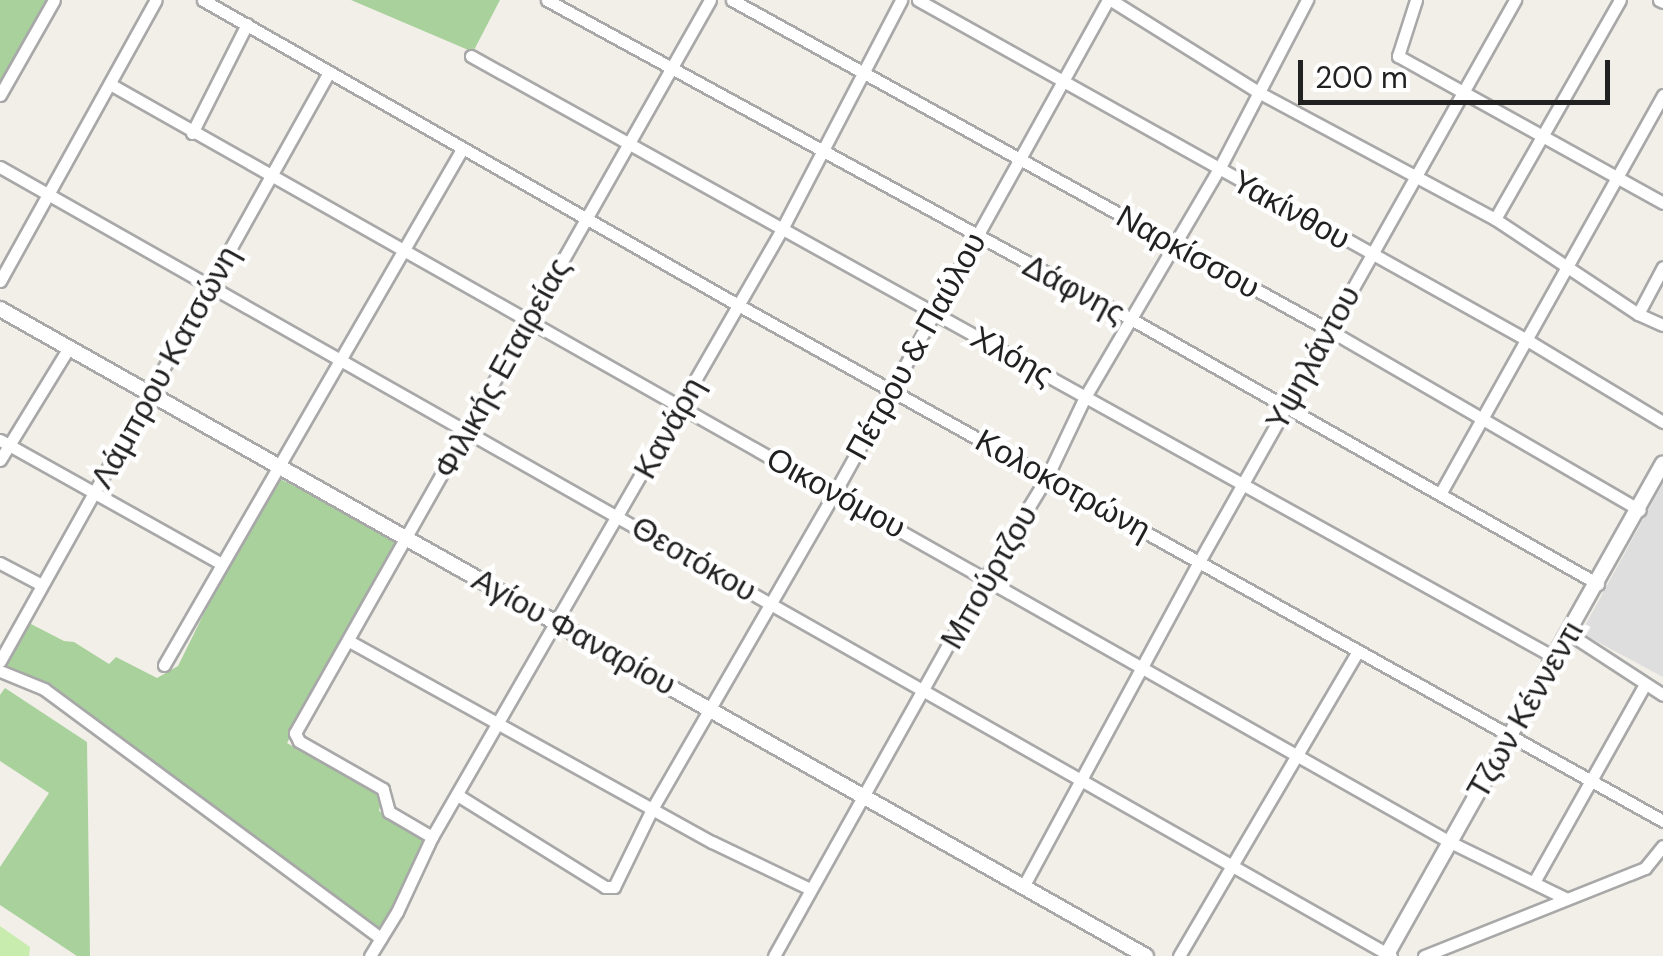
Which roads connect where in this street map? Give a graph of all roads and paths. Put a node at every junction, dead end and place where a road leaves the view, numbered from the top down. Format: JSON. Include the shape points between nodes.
{"nodes":[{"id":1,"x":54,"y":0,"type":"edge"},
{"id":2,"x":156,"y":0,"type":"edge"},
{"id":3,"x":203,"y":0,"type":"edge"},
{"id":4,"x":547,"y":0,"type":"edge"},
{"id":5,"x":710,"y":0,"type":"edge"},
{"id":6,"x":732,"y":0,"type":"edge"},
{"id":7,"x":901,"y":0,"type":"edge"},
{"id":8,"x":918,"y":0,"type":"edge"},
{"id":9,"x":1110,"y":0,"type":"edge"},
{"id":10,"x":1307,"y":0,"type":"edge"},
{"id":11,"x":1416,"y":0,"type":"edge"},
{"id":12,"x":1515,"y":0,"type":"edge"},
{"id":13,"x":1620,"y":0,"type":"edge"},
{"id":14,"x":247,"y":24,"type":"junction"},
{"id":15,"x":471,"y":56,"type":"dead end"},
{"id":16,"x":672,"y":66,"type":"junction"},
{"id":17,"x":330,"y":72,"type":"junction"},
{"id":18,"x":866,"y":74,"type":"junction"},
{"id":19,"x":1066,"y":82,"type":"junction"},
{"id":20,"x":110,"y":84,"type":"junction"},
{"id":21,"x":1464,"y":91,"type":"junction"},
{"id":22,"x":1260,"y":93,"type":"junction"},
{"id":23,"x":0,"y":95,"type":"edge"},
{"id":24,"x":1663,"y":95,"type":"edge"},
{"id":25,"x":1544,"y":133,"type":"junction"},
{"id":26,"x":192,"y":134,"type":"junction"},
{"id":27,"x":628,"y":144,"type":"junction"},
{"id":28,"x":462,"y":150,"type":"junction"},
{"id":29,"x":822,"y":150,"type":"junction"},
{"id":30,"x":1020,"y":158,"type":"junction"},
{"id":31,"x":0,"y":168,"type":"edge"},
{"id":32,"x":1219,"y":169,"type":"junction"},
{"id":33,"x":1615,"y":175,"type":"junction"},
{"id":34,"x":1416,"y":176,"type":"junction"},
{"id":35,"x":271,"y":177,"type":"junction"},
{"id":36,"x":48,"y":193,"type":"junction"},
{"id":37,"x":1663,"y":203,"type":"edge"},
{"id":38,"x":585,"y":218,"type":"junction"},
{"id":39,"x":1495,"y":219,"type":"junction"},
{"id":40,"x":782,"y":229,"type":"junction"},
{"id":41,"x":976,"y":238,"type":"junction"},
{"id":42,"x":1176,"y":245,"type":"junction"},
{"id":43,"x":401,"y":252,"type":"junction"},
{"id":44,"x":1371,"y":255,"type":"junction"},
{"id":45,"x":1567,"y":263,"type":"junction"},
{"id":46,"x":1663,"y":267,"type":"edge"},
{"id":47,"x":0,"y":282,"type":"edge"},
{"id":48,"x":209,"y":288,"type":"junction"},
{"id":49,"x":738,"y":306,"type":"junction"},
{"id":50,"x":0,"y":309,"type":"edge"},
{"id":51,"x":934,"y":313,"type":"junction"},
{"id":52,"x":1638,"y":314,"type":"junction"},
{"id":53,"x":1131,"y":319,"type":"junction"},
{"id":54,"x":529,"y":322,"type":"junction"},
{"id":55,"x":1663,"y":325,"type":"edge"},
{"id":56,"x":1329,"y":330,"type":"junction"},
{"id":57,"x":1527,"y":340,"type":"junction"},
{"id":58,"x":68,"y":348,"type":"junction"},
{"id":59,"x":342,"y":362,"type":"junction"},
{"id":60,"x":892,"y":391,"type":"junction"},
{"id":61,"x":150,"y":394,"type":"junction"},
{"id":62,"x":1085,"y":397,"type":"junction"},
{"id":63,"x":682,"y":406,"type":"junction"},
{"id":64,"x":1285,"y":408,"type":"junction"},
{"id":65,"x":1486,"y":419,"type":"junction"},
{"id":66,"x":1663,"y":422,"type":"edge"},
{"id":67,"x":466,"y":428,"type":"junction"},
{"id":68,"x":4,"y":443,"type":"edge"},
{"id":69,"x":0,"y":460,"type":"edge"},
{"id":70,"x":1663,"y":463,"type":"edge"},
{"id":71,"x":280,"y":469,"type":"junction"},
{"id":72,"x":1048,"y":477,"type":"junction"},
{"id":73,"x":1242,"y":484,"type":"junction"},
{"id":74,"x":94,"y":492,"type":"junction"},
{"id":75,"x":836,"y":492,"type":"junction"},
{"id":76,"x":1440,"y":494,"type":"junction"},
{"id":77,"x":1640,"y":510,"type":"junction"},
{"id":78,"x":620,"y":516,"type":"junction"},
{"id":79,"x":407,"y":539,"type":"junction"},
{"id":80,"x":1200,"y":560,"type":"junction"},
{"id":81,"x":220,"y":563,"type":"junction"},
{"id":82,"x":0,"y":564,"type":"edge"},
{"id":83,"x":986,"y":577,"type":"junction"},
{"id":84,"x":1598,"y":584,"type":"junction"},
{"id":85,"x":42,"y":585,"type":"junction"},
{"id":86,"x":769,"y":602,"type":"junction"},
{"id":87,"x":556,"y":622,"type":"junction"},
{"id":88,"x":1568,"y":633,"type":"junction"},
{"id":89,"x":349,"y":641,"type":"junction"},
{"id":90,"x":1358,"y":651,"type":"junction"},
{"id":91,"x":1554,"y":657,"type":"junction"},
{"id":92,"x":0,"y":661,"type":"edge"},
{"id":93,"x":164,"y":665,"type":"dead end"},
{"id":94,"x":1142,"y":666,"type":"junction"},
{"id":95,"x":0,"y":671,"type":"edge"},
{"id":96,"x":1645,"y":684,"type":"junction"},
{"id":97,"x":924,"y":693,"type":"junction"},
{"id":98,"x":1663,"y":695,"type":"edge"},
{"id":99,"x":710,"y":707,"type":"junction"},
{"id":100,"x":500,"y":724,"type":"junction"},
{"id":101,"x":1508,"y":735,"type":"junction"},
{"id":102,"x":1297,"y":754,"type":"junction"},
{"id":103,"x":1081,"y":780,"type":"junction"},
{"id":104,"x":1587,"y":783,"type":"junction"},
{"id":105,"x":459,"y":796,"type":"junction"},
{"id":106,"x":864,"y":798,"type":"junction"},
{"id":107,"x":652,"y":809,"type":"junction"},
{"id":108,"x":1663,"y":821,"type":"edge"},
{"id":109,"x":432,"y":837,"type":"junction"},
{"id":110,"x":1450,"y":842,"type":"junction"},
{"id":111,"x":1663,"y":846,"type":"edge"},
{"id":112,"x":1231,"y":865,"type":"junction"},
{"id":113,"x":1534,"y":882,"type":"junction"},
{"id":114,"x":1022,"y":887,"type":"junction"},
{"id":115,"x":810,"y":889,"type":"junction"},
{"id":116,"x":1565,"y":898,"type":"junction"},
{"id":117,"x":381,"y":938,"type":"junction"},
{"id":118,"x":1388,"y":955,"type":"edge"},
{"id":119,"x":370,"y":956,"type":"edge"},
{"id":120,"x":774,"y":956,"type":"edge"},
{"id":121,"x":1146,"y":956,"type":"edge"},
{"id":122,"x":1179,"y":956,"type":"edge"},
{"id":123,"x":1424,"y":956,"type":"edge"}],
"edges":[{"from":1,"to":23,"type":"street"},
{"from":2,"to":20,"type":"street"},
{"from":3,"to":14,"type":"street","name":"Κολοκοτρώνη"},
{"from":4,"to":16,"type":"street","name":"Δάφνης"},
{"from":5,"to":16,"type":"street","name":"Φιλικής Εταιρείας"},
{"from":6,"to":18,"type":"street","name":"Ναρκίσσου"},
{"from":7,"to":18,"type":"street","name":"Κανάρη"},
{"from":8,"to":19,"type":"street","name":"Υακίνθου"},
{"from":9,"to":19,"type":"street","name":"Πέτρου & Παύλου"},
{"from":9,"to":22,"type":"street"},
{"from":10,"to":22,"type":"street","name":"Μπούρτζου"},
{"from":11,"to":21,"type":"street","via":[[1398,56]]},
{"from":12,"to":21,"type":"street","name":"Υψηλάντου"},
{"from":13,"to":25,"type":"street"},
{"from":14,"to":17,"type":"street","name":"Κολοκοτρώνη"},
{"from":14,"to":26,"type":"street"},
{"from":15,"to":27,"type":"street","name":"Χλόης"},
{"from":16,"to":27,"type":"street","name":"Φιλικής Εταιρείας"},
{"from":16,"to":29,"type":"street","name":"Δάφνης"},
{"from":17,"to":28,"type":"street","name":"Κολοκοτρώνη"},
{"from":17,"to":35,"type":"street","name":"Λάμπρου Κατσώνη"},
{"from":18,"to":29,"type":"street","name":"Κανάρη"},
{"from":18,"to":30,"type":"street","name":"Ναρκίσσου"},
{"from":19,"to":30,"type":"street","name":"Πέτρου & Παύλου"},
{"from":19,"to":32,"type":"street","name":"Υακίνθου"},
{"from":20,"to":26,"type":"street","name":"Οικονόμου"},
{"from":20,"to":36,"type":"street"},
{"from":21,"to":25,"type":"street"},
{"from":21,"to":34,"type":"street","name":"Υψηλάντου"},
{"from":22,"to":32,"type":"street","name":"Μπούρτζου"},
{"from":22,"to":34,"type":"street"},
{"from":24,"to":33,"type":"street"},
{"from":25,"to":33,"type":"street"},
{"from":25,"to":39,"type":"street"},
{"from":26,"to":35,"type":"street","name":"Οικονόμου"},
{"from":27,"to":38,"type":"street","name":"Φιλικής Εταιρείας"},
{"from":27,"to":40,"type":"street","name":"Χλόης"},
{"from":28,"to":38,"type":"street","name":"Κολοκοτρώνη"},
{"from":28,"to":43,"type":"street"},
{"from":29,"to":40,"type":"street","name":"Κανάρη"},
{"from":29,"to":41,"type":"street","name":"Δάφνης"},
{"from":30,"to":41,"type":"street","name":"Πέτρου & Παύλου"},
{"from":30,"to":42,"type":"street","name":"Ναρκίσσου"},
{"from":31,"to":36,"type":"street","name":"Θεοτόκου"},
{"from":32,"to":42,"type":"street","name":"Μπούρτζου"},
{"from":32,"to":44,"type":"street","name":"Υακίνθου"},
{"from":33,"to":37,"type":"street"},
{"from":33,"to":45,"type":"street"},
{"from":34,"to":39,"type":"street"},
{"from":34,"to":44,"type":"street","name":"Υψηλάντου"},
{"from":35,"to":43,"type":"street","name":"Οικονόμου"},
{"from":35,"to":48,"type":"street","name":"Λάμπρου Κατσώνη"},
{"from":36,"to":47,"type":"street"},
{"from":36,"to":48,"type":"street","name":"Θεοτόκου"},
{"from":38,"to":49,"type":"street","name":"Κολοκοτρώνη"},
{"from":38,"to":54,"type":"street","name":"Φιλικής Εταιρείας"},
{"from":39,"to":45,"type":"street"},
{"from":40,"to":49,"type":"street","name":"Κανάρη"},
{"from":40,"to":51,"type":"street","name":"Χλόης"},
{"from":41,"to":51,"type":"street","name":"Πέτρου & Παύλου"},
{"from":41,"to":53,"type":"street","name":"Δάφνης"},
{"from":42,"to":53,"type":"street","name":"Μπούρτζου"},
{"from":42,"to":56,"type":"street","name":"Ναρκίσσου"},
{"from":43,"to":54,"type":"street","name":"Οικονόμου"},
{"from":43,"to":59,"type":"street"},
{"from":44,"to":56,"type":"street","name":"Υψηλάντου"},
{"from":44,"to":57,"type":"street","name":"Υακίνθου"},
{"from":45,"to":52,"type":"street"},
{"from":45,"to":57,"type":"street"},
{"from":46,"to":52,"type":"street"},
{"from":48,"to":59,"type":"street","name":"Θεοτόκου"},
{"from":48,"to":61,"type":"street","name":"Λάμπρου Κατσώνη"},
{"from":49,"to":60,"type":"street","name":"Κολοκοτρώνη"},
{"from":49,"to":63,"type":"street","name":"Κανάρη"},
{"from":50,"to":58,"type":"street","name":"Αγίου Φαναρίου"},
{"from":51,"to":60,"type":"street","name":"Πέτρου & Παύλου"},
{"from":51,"to":62,"type":"street","name":"Χλόης"},
{"from":52,"to":55,"type":"street"},
{"from":53,"to":62,"type":"street","name":"Μπούρτζου"},
{"from":53,"to":64,"type":"street","name":"Δάφνης"},
{"from":54,"to":63,"type":"street","name":"Οικονόμου"},
{"from":54,"to":67,"type":"street","name":"Φιλικής Εταιρείας"},
{"from":56,"to":64,"type":"street","name":"Υψηλάντου"},
{"from":56,"to":65,"type":"street","name":"Ναρκίσσου"},
{"from":57,"to":65,"type":"street"},
{"from":57,"to":66,"type":"street","name":"Υακίνθου"},
{"from":58,"to":61,"type":"street","name":"Αγίου Φαναρίου"},
{"from":58,"to":68,"type":"street"},
{"from":59,"to":67,"type":"street","name":"Θεοτόκου"},
{"from":59,"to":71,"type":"street"},
{"from":60,"to":72,"type":"street","name":"Κολοκοτρώνη"},
{"from":60,"to":75,"type":"street","name":"Πέτρου & Παύλου"},
{"from":61,"to":71,"type":"street","name":"Αγίου Φαναρίου"},
{"from":61,"to":74,"type":"street","name":"Λάμπρου Κατσώνη"},
{"from":62,"to":72,"type":"street","name":"Μπούρτζου"},
{"from":62,"to":73,"type":"street","name":"Χλόης"},
{"from":63,"to":75,"type":"street","name":"Οικονόμου"},
{"from":63,"to":78,"type":"street","name":"Κανάρη"},
{"from":64,"to":73,"type":"street","name":"Υψηλάντου"},
{"from":64,"to":76,"type":"street","name":"Δάφνης"},
{"from":65,"to":76,"type":"street"},
{"from":65,"to":77,"type":"street","name":"Ναρκίσσου"},
{"from":67,"to":78,"type":"street","name":"Θεοτόκου"},
{"from":67,"to":79,"type":"street","name":"Φιλικής Εταιρείας"},
{"from":68,"to":69,"type":"street"},
{"from":68,"to":74,"type":"street"},
{"from":70,"to":77,"type":"street","name":"Τζων Κέννεντι"},
{"from":71,"to":79,"type":"street","name":"Αγίου Φαναρίου"},
{"from":71,"to":81,"type":"street"},
{"from":72,"to":80,"type":"street","name":"Κολοκοτρώνη"},
{"from":72,"to":83,"type":"street","name":"Μπούρτζου"},
{"from":73,"to":80,"type":"street","name":"Υψηλάντου"},
{"from":73,"to":91,"type":"street","name":"Χλόης"},
{"from":74,"to":81,"type":"street"},
{"from":74,"to":85,"type":"street","name":"Λάμπρου Κατσώνη"},
{"from":75,"to":83,"type":"street","name":"Οικονόμου"},
{"from":75,"to":86,"type":"street","name":"Πέτρου & Παύλου"},
{"from":76,"to":84,"type":"street","name":"Δάφνης"},
{"from":77,"to":84,"type":"street","name":"Τζων Κέννεντι"},
{"from":78,"to":86,"type":"street","name":"Θεοτόκου"},
{"from":78,"to":87,"type":"street","name":"Κανάρη"},
{"from":79,"to":87,"type":"street","name":"Αγίου Φαναρίου"},
{"from":79,"to":89,"type":"street","name":"Φιλικής Εταιρείας"},
{"from":80,"to":90,"type":"street","name":"Κολοκοτρώνη"},
{"from":80,"to":94,"type":"street","name":"Υψηλάντου"},
{"from":81,"to":93,"type":"street"},
{"from":82,"to":85,"type":"street"},
{"from":83,"to":94,"type":"street","name":"Οικονόμου"},
{"from":83,"to":97,"type":"street","name":"Μπούρτζου"},
{"from":84,"to":88,"type":"street","name":"Τζων Κέννεντι"},
{"from":85,"to":92,"type":"street","name":"Λάμπρου Κατσώνη"},
{"from":86,"to":97,"type":"street","name":"Θεοτόκου"},
{"from":86,"to":99,"type":"street","name":"Πέτρου & Παύλου"},
{"from":87,"to":99,"type":"street","name":"Αγίου Φαναρίου"},
{"from":87,"to":100,"type":"street","name":"Κανάρη"},
{"from":88,"to":91,"type":"street","name":"Τζων Κέννεντι"},
{"from":88,"to":96,"type":"street"},
{"from":89,"to":100,"type":"street"},
{"from":89,"to":109,"type":"street","name":"Φιλικής Εταιρείας","via":[[296,736],[383,789],[389,812]]},
{"from":90,"to":101,"type":"street","name":"Κολοκοτρώνη"},
{"from":90,"to":102,"type":"street"},
{"from":91,"to":101,"type":"street","name":"Τζων Κέννεντι"},
{"from":94,"to":102,"type":"street","name":"Οικονόμου"},
{"from":94,"to":103,"type":"street","name":"Υψηλάντου"},
{"from":95,"to":117,"type":"street","via":[[44,689]]},
{"from":96,"to":98,"type":"street"},
{"from":96,"to":104,"type":"street"},
{"from":97,"to":103,"type":"street","name":"Θεοτόκου"},
{"from":97,"to":106,"type":"street","name":"Μπούρτζου"},
{"from":99,"to":106,"type":"street","name":"Αγίου Φαναρίου"},
{"from":99,"to":107,"type":"street","name":"Πέτρου & Παύλου"},
{"from":100,"to":105,"type":"street","name":"Κανάρη"},
{"from":100,"to":107,"type":"street"},
{"from":101,"to":104,"type":"street","name":"Κολοκοτρώνη"},
{"from":101,"to":110,"type":"street","name":"Τζων Κέννεντι"},
{"from":102,"to":110,"type":"street","name":"Οικονόμου"},
{"from":102,"to":112,"type":"street"},
{"from":103,"to":112,"type":"street","name":"Θεοτόκου"},
{"from":103,"to":114,"type":"street","name":"Υψηλάντου"},
{"from":104,"to":108,"type":"street","name":"Κολοκοτρώνη"},
{"from":104,"to":113,"type":"street"},
{"from":105,"to":107,"type":"street","name":"Πέτρου & Παύλου","via":[[614,887]]},
{"from":105,"to":109,"type":"street","name":"Κανάρη"},
{"from":106,"to":114,"type":"street","name":"Αγίου Φαναρίου"},
{"from":106,"to":115,"type":"street","name":"Μπούρτζου"},
{"from":107,"to":115,"type":"street"},
{"from":109,"to":117,"type":"street","name":"Κανάρη"},
{"from":110,"to":113,"type":"street","name":"Οικονόμου"},
{"from":110,"to":118,"type":"street","name":"Τζων Κέννεντι"},
{"from":111,"to":116,"type":"street","via":[[1645,868]]},
{"from":112,"to":118,"type":"street","name":"Θεοτόκου"},
{"from":112,"to":122,"type":"street"},
{"from":113,"to":116,"type":"street","name":"Οικονόμου"},
{"from":114,"to":121,"type":"street","name":"Αγίου Φαναρίου"},
{"from":115,"to":120,"type":"street","name":"Μπούρτζου"},
{"from":116,"to":123,"type":"street"},
{"from":117,"to":119,"type":"street","name":"Κανάρη"}]}
